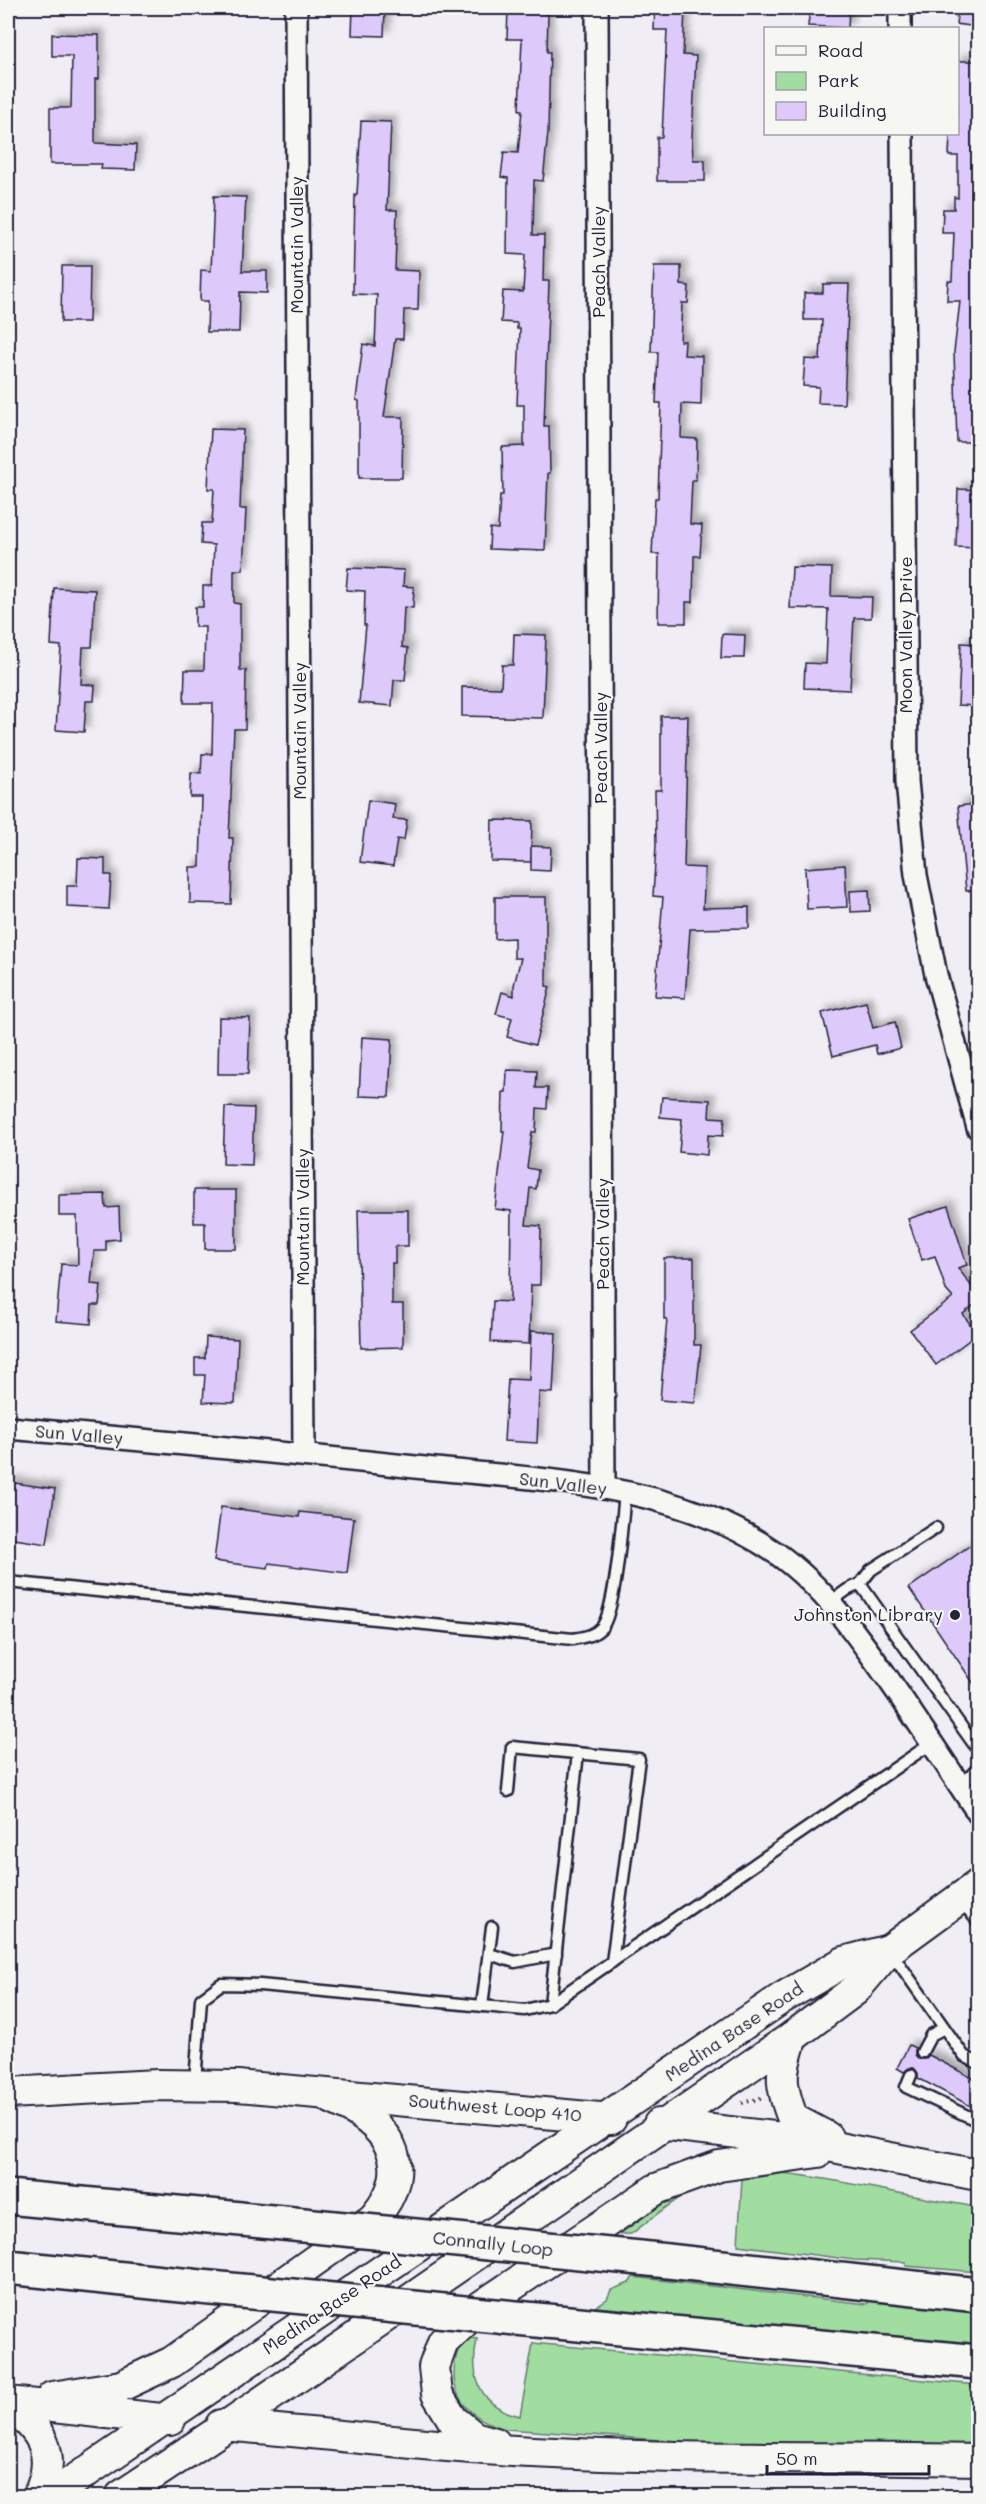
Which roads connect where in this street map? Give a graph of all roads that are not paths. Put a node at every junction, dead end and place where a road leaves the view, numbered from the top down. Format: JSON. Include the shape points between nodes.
{"nodes":[{"id":1,"x":296,"y":8,"type":"edge"},
{"id":2,"x":597,"y":8,"type":"edge"},
{"id":3,"x":900,"y":8,"type":"edge"},
{"id":4,"x":900,"y":27,"type":"edge"},
{"id":5,"x":902,"y":135,"type":"edge"},
{"id":6,"x":978,"y":1128,"type":"edge"},
{"id":7,"x":8,"y":1428,"type":"edge"},
{"id":8,"x":304,"y":1455,"type":"junction"},
{"id":9,"x":604,"y":1488,"type":"junction"},
{"id":10,"x":625,"y":1493,"type":"junction"},
{"id":11,"x":936,"y":1528,"type":"dead end"},
{"id":12,"x":8,"y":1582,"type":"edge"},
{"id":13,"x":860,"y":1584,"type":"junction"},
{"id":14,"x":830,"y":1603,"type":"junction"},
{"id":15,"x":932,"y":1743,"type":"junction"},
{"id":16,"x":978,"y":1750,"type":"edge"},
{"id":17,"x":578,"y":1753,"type":"junction"},
{"id":18,"x":978,"y":1768,"type":"edge"},
{"id":19,"x":961,"y":1786,"type":"junction"},
{"id":20,"x":508,"y":1791,"type":"dead end"},
{"id":21,"x":978,"y":1813,"type":"edge"},
{"id":22,"x":969,"y":1892,"type":"edge"},
{"id":23,"x":978,"y":1922,"type":"edge"},
{"id":24,"x":492,"y":1927,"type":"dead end"},
{"id":25,"x":889,"y":1950,"type":"junction"},
{"id":26,"x":489,"y":1954,"type":"junction"},
{"id":27,"x":556,"y":1954,"type":"junction"},
{"id":28,"x":612,"y":1962,"type":"junction"},
{"id":29,"x":550,"y":2004,"type":"junction"},
{"id":30,"x":482,"y":2006,"type":"junction"},
{"id":31,"x":944,"y":2028,"type":"junction"},
{"id":32,"x":792,"y":2037,"type":"junction"},
{"id":33,"x":922,"y":2052,"type":"dead end"},
{"id":34,"x":978,"y":2063,"type":"edge"},
{"id":35,"x":911,"y":2075,"type":"dead end"},
{"id":36,"x":195,"y":2085,"type":"junction"},
{"id":37,"x":310,"y":2091,"type":"junction"},
{"id":38,"x":8,"y":2093,"type":"edge"},
{"id":39,"x":603,"y":2118,"type":"junction"},
{"id":40,"x":978,"y":2121,"type":"edge"},
{"id":41,"x":665,"y":2124,"type":"junction"},
{"id":42,"x":848,"y":2148,"type":"junction"},
{"id":43,"x":978,"y":2175,"type":"edge"},
{"id":44,"x":8,"y":2197,"type":"edge"},
{"id":45,"x":8,"y":2267,"type":"edge"},
{"id":46,"x":978,"y":2295,"type":"edge"},
{"id":47,"x":978,"y":2362,"type":"edge"},
{"id":48,"x":8,"y":2402,"type":"edge"},
{"id":49,"x":164,"y":2420,"type":"junction"},
{"id":50,"x":228,"y":2425,"type":"junction"},
{"id":51,"x":532,"y":2452,"type":"junction"},
{"id":52,"x":978,"y":2460,"type":"edge"},
{"id":53,"x":38,"y":2496,"type":"edge"},
{"id":54,"x":51,"y":2496,"type":"edge"},
{"id":55,"x":121,"y":2496,"type":"edge"}],
"edges":[{"from":1,"to":8,"type":"street","name":"Mountain Valley"},
{"from":2,"to":9,"type":"street","name":"Peach Valley"},
{"from":3,"to":4,"type":"street"},
{"from":5,"to":6,"type":"street","name":"Moon Valley Drive","via":[[907,781],[916,875],[936,975]]},
{"from":7,"to":8,"type":"street","name":"Sun Valley"},
{"from":8,"to":9,"type":"street","name":"Sun Valley"},
{"from":9,"to":10,"type":"street","name":"Sun Valley"},
{"from":10,"to":12,"type":"lane","via":[[613,1597],[603,1626],[592,1635],[573,1639]]},
{"from":10,"to":14,"type":"street","name":"Sun Valley","via":[[702,1513],[741,1531],[778,1554]]},
{"from":11,"to":13,"type":"lane","via":[[871,1570]]},
{"from":13,"to":14,"type":"lane"},
{"from":13,"to":16,"type":"lane"},
{"from":14,"to":15,"type":"street","name":"Sun Valley","via":[[855,1630]]},
{"from":15,"to":19,"type":"street","name":"Sun Valley"},
{"from":15,"to":28,"type":"lane"},
{"from":17,"to":20,"type":"lane","via":[[512,1747]]},
{"from":17,"to":27,"type":"lane"},
{"from":17,"to":28,"type":"lane","via":[[639,1759]]},
{"from":18,"to":19,"type":"lane"},
{"from":19,"to":21,"type":"street","name":"Sun Valley"},
{"from":22,"to":23,"type":"lane"},
{"from":22,"to":25,"type":"main road","name":"Medina Base Road"},
{"from":24,"to":26,"type":"lane"},
{"from":25,"to":31,"type":"lane"},
{"from":25,"to":32,"type":"main road","name":"Medina Base Road","via":[[855,1990]]},
{"from":25,"to":39,"type":"main road","name":"Medina Base Road","via":[[844,1962],[782,1998]]},
{"from":26,"to":27,"type":"lane","via":[[515,1962]]},
{"from":26,"to":30,"type":"lane"},
{"from":27,"to":29,"type":"lane"},
{"from":28,"to":29,"type":"lane"},
{"from":29,"to":30,"type":"lane","via":[[525,2010]]},
{"from":30,"to":36,"type":"lane","via":[[221,1984],[201,1999]]},
{"from":31,"to":33,"type":"lane","via":[[931,2035]]},
{"from":31,"to":34,"type":"lane","via":[[964,2056]]},
{"from":32,"to":41,"type":"main road","name":"Medina Base Road"},
{"from":32,"to":42,"type":"main road","via":[[783,2065],[782,2092],[793,2119]]},
{"from":35,"to":40,"type":"lane","via":[[906,2087]]},
{"from":36,"to":37,"type":"main road","name":"Southwest Loop 410"},
{"from":36,"to":38,"type":"main road","name":"Southwest Loop 410"},
{"from":37,"to":39,"type":"main road","name":"Southwest Loop 410"},
{"from":37,"to":48,"type":"main road","via":[[345,2104],[377,2126],[389,2142],[396,2159],[394,2184],[373,2218],[160,2368],[107,2390]]},
{"from":39,"to":41,"type":"main road","name":"Southwest Loop 410"},
{"from":39,"to":49,"type":"main road","name":"Medina Base Road"},
{"from":41,"to":42,"type":"main road","name":"Southwest Loop 410"},
{"from":41,"to":50,"type":"main road","name":"Medina Base Road"},
{"from":42,"to":43,"type":"main road","name":"Southwest Loop 410"},
{"from":42,"to":51,"type":"main road","via":[[719,2166],[656,2189],[480,2307],[443,2342],[434,2367],[437,2394],[453,2420],[474,2437]]},
{"from":44,"to":46,"type":"highway","name":"Connally Loop","bridge":true},
{"from":45,"to":47,"type":"highway","bridge":true},
{"from":48,"to":49,"type":"main road"},
{"from":48,"to":53,"type":"main road","via":[[36,2428],[44,2445],[46,2471]]},
{"from":49,"to":50,"type":"main road"},
{"from":49,"to":54,"type":"main road","name":"Medina Base Road"},
{"from":50,"to":51,"type":"main road"},
{"from":50,"to":55,"type":"main road","name":"Medina Base Road"},
{"from":51,"to":52,"type":"main road"}]}
